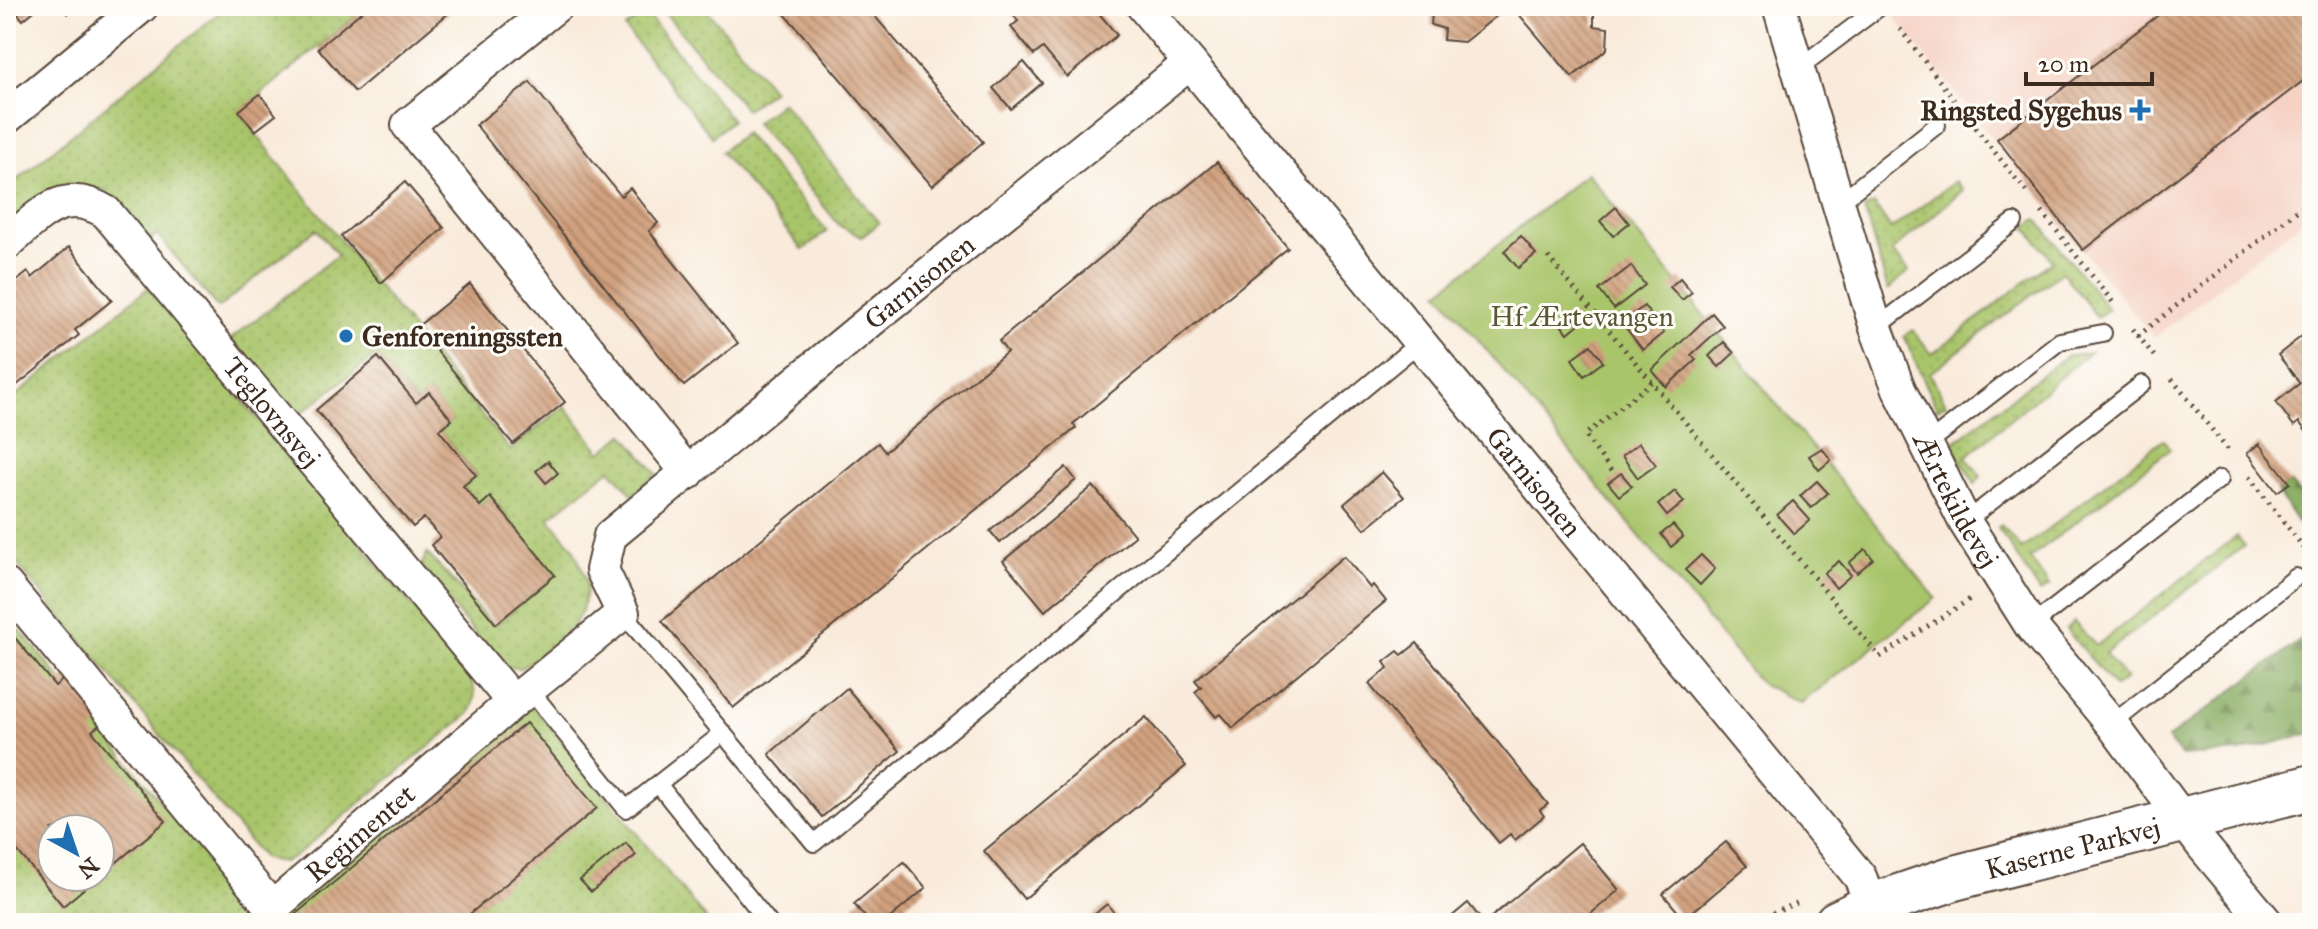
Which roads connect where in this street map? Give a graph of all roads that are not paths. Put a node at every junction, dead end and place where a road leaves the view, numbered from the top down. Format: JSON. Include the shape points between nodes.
{"nodes":[{"id":1,"x":142,"y":6,"type":"edge"},
{"id":2,"x":556,"y":6,"type":"edge"},
{"id":3,"x":1143,"y":6,"type":"edge"},
{"id":4,"x":1779,"y":6,"type":"edge"},
{"id":5,"x":1886,"y":12,"type":"edge"},
{"id":6,"x":1190,"y":63,"type":"junction"},
{"id":7,"x":1797,"y":69,"type":"junction"},
{"id":8,"x":6,"y":118,"type":"edge"},
{"id":9,"x":1937,"y":125,"type":"dead end"},
{"id":10,"x":1837,"y":204,"type":"junction"},
{"id":11,"x":2014,"y":222,"type":"dead end"},
{"id":12,"x":6,"y":244,"type":"edge"},
{"id":13,"x":1876,"y":328,"type":"junction"},
{"id":14,"x":2103,"y":333,"type":"dead end"},
{"id":15,"x":1420,"y":342,"type":"junction"},
{"id":16,"x":2142,"y":384,"type":"dead end"},
{"id":17,"x":1927,"y":444,"type":"junction"},
{"id":18,"x":688,"y":473,"type":"junction"},
{"id":19,"x":2220,"y":479,"type":"dead end"},
{"id":20,"x":1965,"y":522,"type":"junction"},
{"id":21,"x":2296,"y":577,"type":"dead end"},
{"id":22,"x":6,"y":585,"type":"edge"},
{"id":23,"x":623,"y":613,"type":"junction"},
{"id":24,"x":2031,"y":626,"type":"junction"},
{"id":25,"x":522,"y":696,"type":"junction"},
{"id":26,"x":2112,"y":724,"type":"junction"},
{"id":27,"x":723,"y":733,"type":"junction"},
{"id":28,"x":658,"y":784,"type":"junction"},
{"id":29,"x":2312,"y":787,"type":"edge"},
{"id":30,"x":2181,"y":818,"type":"junction"},
{"id":31,"x":1854,"y":914,"type":"edge"},
{"id":32,"x":769,"y":923,"type":"edge"},
{"id":33,"x":2267,"y":923,"type":"edge"}],
"edges":[{"from":1,"to":8,"type":"street"},
{"from":2,"to":18,"type":"street","via":[[408,125]]},
{"from":3,"to":6,"type":"street","name":"Garnisonen"},
{"from":4,"to":7,"type":"street","name":"Ærtekildevej"},
{"from":5,"to":7,"type":"lane"},
{"from":6,"to":15,"type":"street","name":"Garnisonen"},
{"from":6,"to":18,"type":"street","name":"Garnisonen"},
{"from":7,"to":10,"type":"street","name":"Ærtekildevej"},
{"from":9,"to":10,"type":"lane"},
{"from":10,"to":13,"type":"street","name":"Ærtekildevej"},
{"from":11,"to":13,"type":"lane"},
{"from":12,"to":25,"type":"street","name":"Teglovnsvej","via":[[64,201],[79,200],[106,212]]},
{"from":13,"to":17,"type":"street","name":"Ærtekildevej"},
{"from":14,"to":17,"type":"lane","via":[[2060,341]]},
{"from":15,"to":27,"type":"lane","via":[[814,843]]},
{"from":15,"to":31,"type":"street","name":"Garnisonen","via":[[1860,877]]},
{"from":16,"to":20,"type":"lane"},
{"from":17,"to":20,"type":"street","name":"Ærtekildevej"},
{"from":18,"to":23,"type":"street","name":"Garnisonen","via":[[610,536],[602,570]]},
{"from":19,"to":24,"type":"lane"},
{"from":20,"to":24,"type":"street","name":"Ærtekildevej"},
{"from":21,"to":26,"type":"lane"},
{"from":22,"to":25,"type":"street","name":"Regimentet","via":[[272,908]]},
{"from":23,"to":25,"type":"street","name":"Regimentet"},
{"from":23,"to":27,"type":"lane"},
{"from":24,"to":26,"type":"street","name":"Ærtekildevej"},
{"from":25,"to":28,"type":"lane","via":[[626,809]]},
{"from":26,"to":30,"type":"street","name":"Ærtekildevej"},
{"from":27,"to":28,"type":"lane"},
{"from":28,"to":32,"type":"lane"},
{"from":29,"to":30,"type":"street","name":"Kaserne Parkvej"},
{"from":30,"to":31,"type":"street","name":"Kaserne Parkvej","via":[[1954,878]]},
{"from":30,"to":33,"type":"street","name":"Ærtekildevej"}]}
